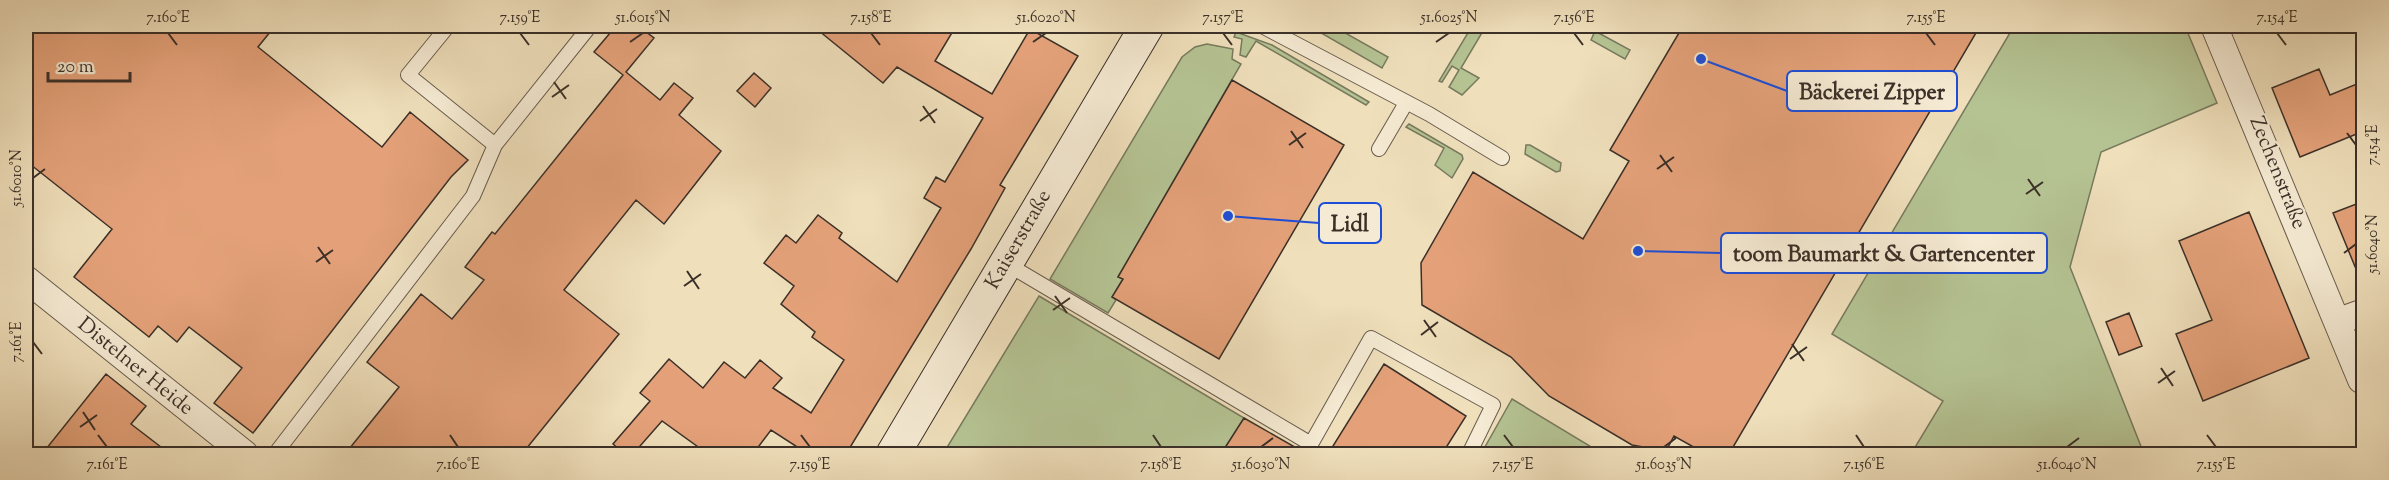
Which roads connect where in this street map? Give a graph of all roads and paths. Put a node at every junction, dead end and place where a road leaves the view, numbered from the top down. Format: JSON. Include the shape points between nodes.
{"nodes":[{"id":1,"x":448,"y":26,"type":"edge"},
{"id":2,"x":590,"y":26,"type":"edge"},
{"id":3,"x":1147,"y":26,"type":"edge"},
{"id":4,"x":1262,"y":26,"type":"edge"},
{"id":5,"x":2214,"y":26,"type":"edge"},
{"id":6,"x":1406,"y":103,"type":"junction"},
{"id":7,"x":495,"y":145,"type":"junction"},
{"id":8,"x":1379,"y":149,"type":"dead end"},
{"id":9,"x":1502,"y":158,"type":"dead end"},
{"id":10,"x":1006,"y":264,"type":"junction"},
{"id":11,"x":26,"y":279,"type":"edge"},
{"id":12,"x":2364,"y":312,"type":"edge"},
{"id":13,"x":2339,"y":321,"type":"junction"},
{"id":14,"x":2364,"y":379,"type":"edge"},
{"id":15,"x":245,"y":454,"type":"edge"},
{"id":16,"x":275,"y":454,"type":"edge"},
{"id":17,"x":893,"y":454,"type":"edge"},
{"id":18,"x":1469,"y":454,"type":"edge"}],
"edges":[{"from":1,"to":7,"type":"lane","via":[[408,75]]},
{"from":2,"to":7,"type":"lane"},
{"from":3,"to":10,"type":"main road","name":"Kaiserstraße"},
{"from":4,"to":6,"type":"lane"},
{"from":5,"to":13,"type":"street","name":"Zechenstraße"},
{"from":6,"to":8,"type":"lane"},
{"from":6,"to":9,"type":"lane"},
{"from":7,"to":16,"type":"lane","via":[[473,196]]},
{"from":10,"to":17,"type":"main road","name":"Kaiserstraße"},
{"from":10,"to":18,"type":"lane","via":[[1311,444],[1371,338],[1493,405]]},
{"from":11,"to":15,"type":"street","name":"Distelner Heide"},
{"from":12,"to":13,"type":"street"},
{"from":13,"to":14,"type":"street","name":"Zechenstraße","via":[[2361,380]]}]}
